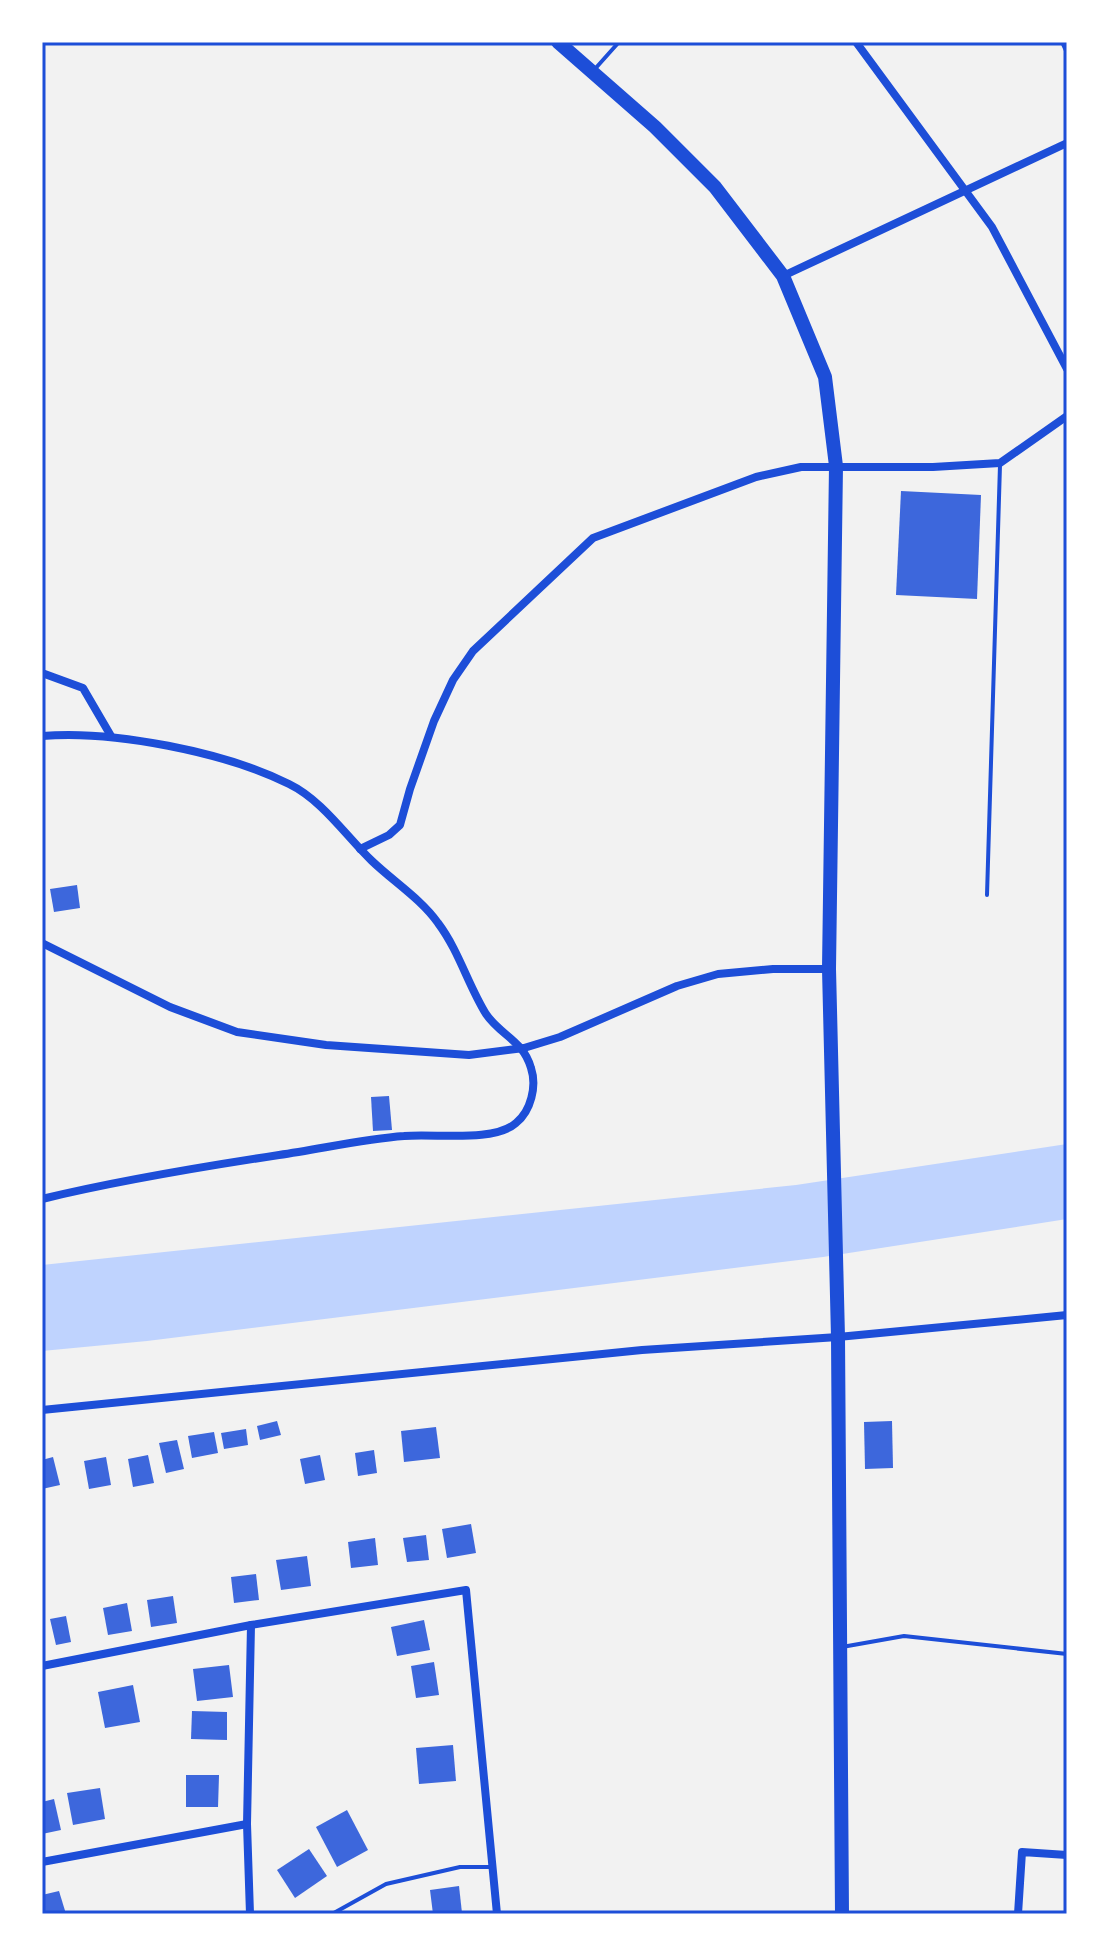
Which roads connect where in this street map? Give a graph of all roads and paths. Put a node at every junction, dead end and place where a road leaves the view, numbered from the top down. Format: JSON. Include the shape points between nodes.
{"nodes":[{"id":1,"x":558,"y":42,"type":"edge"},
{"id":2,"x":619,"y":42,"type":"edge"},
{"id":3,"x":856,"y":42,"type":"edge"},
{"id":4,"x":1062,"y":42,"type":"edge"},
{"id":5,"x":1067,"y":53,"type":"edge"},
{"id":6,"x":592,"y":72,"type":"junction"},
{"id":7,"x":1067,"y":143,"type":"edge"},
{"id":8,"x":967,"y":190,"type":"junction"},
{"id":9,"x":783,"y":276,"type":"junction"},
{"id":10,"x":1067,"y":369,"type":"edge"},
{"id":11,"x":1067,"y":416,"type":"edge"},
{"id":12,"x":1000,"y":463,"type":"junction"},
{"id":13,"x":836,"y":466,"type":"junction"},
{"id":14,"x":42,"y":673,"type":"edge"},
{"id":15,"x":42,"y":736,"type":"edge"},
{"id":16,"x":111,"y":736,"type":"junction"},
{"id":17,"x":360,"y":849,"type":"junction"},
{"id":18,"x":987,"y":895,"type":"dead end"},
{"id":19,"x":42,"y":943,"type":"edge"},
{"id":20,"x":829,"y":969,"type":"junction"},
{"id":21,"x":524,"y":1048,"type":"junction"},
{"id":22,"x":42,"y":1199,"type":"edge"},
{"id":23,"x":1067,"y":1315,"type":"edge"},
{"id":24,"x":838,"y":1337,"type":"junction"},
{"id":25,"x":42,"y":1410,"type":"edge"},
{"id":26,"x":251,"y":1625,"type":"junction"},
{"id":27,"x":840,"y":1648,"type":"junction"},
{"id":28,"x":1067,"y":1654,"type":"edge"},
{"id":29,"x":42,"y":1666,"type":"edge"},
{"id":30,"x":247,"y":1824,"type":"junction"},
{"id":31,"x":1067,"y":1855,"type":"edge"},
{"id":32,"x":42,"y":1862,"type":"edge"},
{"id":33,"x":493,"y":1867,"type":"junction"},
{"id":34,"x":250,"y":1914,"type":"edge"},
{"id":35,"x":332,"y":1914,"type":"edge"},
{"id":36,"x":497,"y":1914,"type":"edge"},
{"id":37,"x":842,"y":1914,"type":"edge"},
{"id":38,"x":1018,"y":1914,"type":"edge"}],
"edges":[{"from":1,"to":6,"type":"main road"},
{"from":2,"to":6,"type":"lane"},
{"from":3,"to":8,"type":"street"},
{"from":4,"to":5,"type":"lane"},
{"from":6,"to":9,"type":"main road","via":[[715,187]]},
{"from":7,"to":8,"type":"street"},
{"from":8,"to":9,"type":"street"},
{"from":8,"to":10,"type":"street"},
{"from":9,"to":13,"type":"main road","via":[[825,377]]},
{"from":11,"to":12,"type":"street"},
{"from":12,"to":13,"type":"street"},
{"from":12,"to":18,"type":"lane"},
{"from":13,"to":17,"type":"street","via":[[756,477],[593,538],[473,651],[434,721],[400,825]]},
{"from":13,"to":20,"type":"main road"},
{"from":14,"to":16,"type":"street","via":[[83,688]]},
{"from":15,"to":16,"type":"street"},
{"from":16,"to":17,"type":"street","via":[[224,760],[289,784]]},
{"from":17,"to":21,"type":"street","via":[[438,923],[487,1015]]},
{"from":19,"to":21,"type":"street","via":[[170,1007],[237,1032],[326,1045],[469,1055]]},
{"from":20,"to":21,"type":"street","via":[[718,974]]},
{"from":20,"to":24,"type":"main road"},
{"from":21,"to":22,"type":"street","via":[[533,1071],[526,1115],[494,1134],[403,1136],[154,1175]]},
{"from":23,"to":24,"type":"street"},
{"from":24,"to":25,"type":"street","via":[[642,1350]]},
{"from":24,"to":27,"type":"main road"},
{"from":26,"to":29,"type":"street"},
{"from":26,"to":30,"type":"street"},
{"from":26,"to":33,"type":"street","via":[[466,1590]]},
{"from":27,"to":28,"type":"lane","via":[[904,1636]]},
{"from":27,"to":37,"type":"main road"},
{"from":30,"to":32,"type":"street"},
{"from":30,"to":34,"type":"street"},
{"from":31,"to":38,"type":"street","via":[[1022,1852]]},
{"from":33,"to":35,"type":"lane","via":[[460,1867],[386,1884]]},
{"from":33,"to":36,"type":"street"}]}
